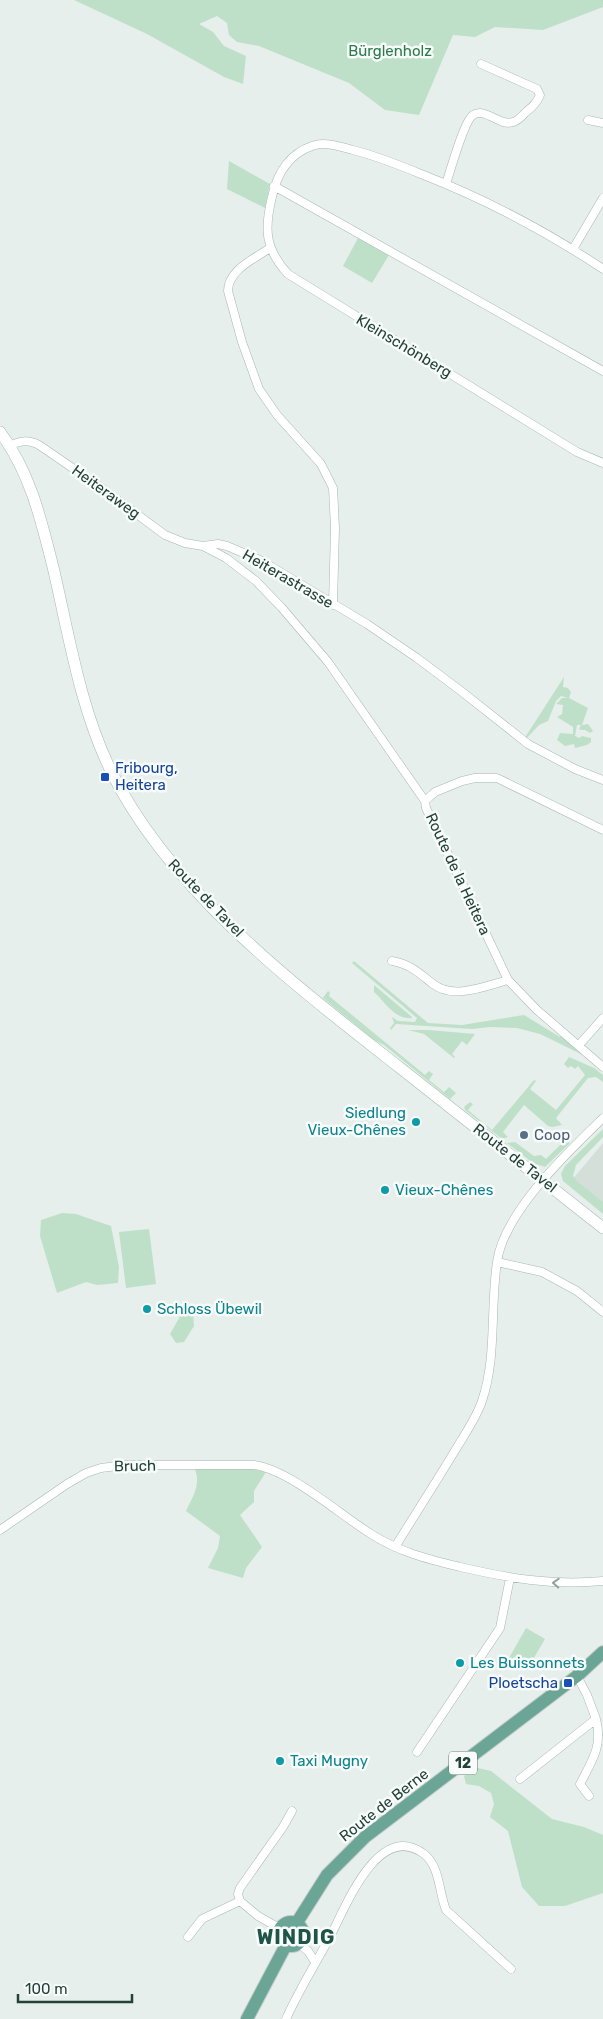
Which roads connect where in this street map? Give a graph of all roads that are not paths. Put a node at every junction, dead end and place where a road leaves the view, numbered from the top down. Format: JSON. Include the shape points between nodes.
{"nodes":[{"id":1,"x":481,"y":64,"type":"dead end"},
{"id":2,"x":588,"y":120,"type":"dead end"},
{"id":3,"x":603,"y":124,"type":"edge"},
{"id":4,"x":446,"y":184,"type":"junction"},
{"id":5,"x":274,"y":186,"type":"junction"},
{"id":6,"x":603,"y":198,"type":"edge"},
{"id":7,"x":270,"y":248,"type":"junction"},
{"id":8,"x":573,"y":249,"type":"junction"},
{"id":9,"x":603,"y":269,"type":"edge"},
{"id":10,"x":603,"y":370,"type":"edge"},
{"id":11,"x":0,"y":432,"type":"edge"},
{"id":12,"x":9,"y":446,"type":"junction"},
{"id":13,"x":603,"y":463,"type":"edge"},
{"id":14,"x":203,"y":546,"type":"junction"},
{"id":15,"x":333,"y":605,"type":"junction"},
{"id":16,"x":603,"y":780,"type":"edge"},
{"id":17,"x":425,"y":801,"type":"junction"},
{"id":18,"x":603,"y":830,"type":"edge"},
{"id":19,"x":392,"y":961,"type":"dead end"},
{"id":20,"x":508,"y":980,"type":"junction"},
{"id":21,"x":603,"y":1018,"type":"edge"},
{"id":22,"x":579,"y":1045,"type":"junction"},
{"id":23,"x":603,"y":1067,"type":"edge"},
{"id":24,"x":603,"y":1118,"type":"edge"},
{"id":25,"x":544,"y":1181,"type":"junction"},
{"id":26,"x":603,"y":1228,"type":"edge"},
{"id":27,"x":497,"y":1262,"type":"junction"},
{"id":28,"x":603,"y":1312,"type":"edge"},
{"id":29,"x":0,"y":1530,"type":"edge"},
{"id":30,"x":395,"y":1547,"type":"junction"},
{"id":31,"x":510,"y":1578,"type":"junction"},
{"id":32,"x":603,"y":1581,"type":"edge"},
{"id":33,"x":603,"y":1652,"type":"edge"},
{"id":34,"x":577,"y":1676,"type":"junction"},
{"id":35,"x":596,"y":1719,"type":"junction"},
{"id":36,"x":417,"y":1752,"type":"dead end"},
{"id":37,"x":520,"y":1779,"type":"dead end"},
{"id":38,"x":589,"y":1796,"type":"dead end"},
{"id":39,"x":292,"y":1811,"type":"dead end"},
{"id":40,"x":240,"y":1901,"type":"junction"},
{"id":41,"x":296,"y":1924,"type":"junction"},
{"id":42,"x":281,"y":1929,"type":"junction"},
{"id":43,"x":188,"y":1937,"type":"dead end"},
{"id":44,"x":301,"y":1939,"type":"junction"},
{"id":45,"x":326,"y":1943,"type":"junction"},
{"id":46,"x":286,"y":1944,"type":"junction"},
{"id":47,"x":316,"y":1962,"type":"junction"},
{"id":48,"x":511,"y":1969,"type":"dead end"},
{"id":49,"x":246,"y":2019,"type":"edge"},
{"id":50,"x":286,"y":2019,"type":"edge"}],
"edges":[{"from":1,"to":4,"type":"street","via":[[538,89],[540,95],[538,101],[514,122],[508,123],[482,113],[473,115],[464,130]]},
{"from":2,"to":3,"type":"street"},
{"from":4,"to":5,"type":"street","name":"Kleinschönberg","via":[[373,155],[330,144],[314,146],[293,158],[281,170]]},
{"from":4,"to":8,"type":"street","name":"Kleinschönberg"},
{"from":5,"to":7,"type":"street","name":"Kleinschönberg","via":[[267,232]]},
{"from":5,"to":10,"type":"street"},
{"from":6,"to":8,"type":"street"},
{"from":7,"to":13,"type":"street","name":"Kleinschönberg","via":[[278,264],[288,274],[576,452]]},
{"from":7,"to":15,"type":"street","via":[[234,273],[228,283],[228,291],[259,389],[277,416],[321,464],[333,488]]},
{"from":8,"to":9,"type":"street","name":"Kleinschönberg"},
{"from":11,"to":12,"type":"main road","name":"Route de Tavel"},
{"from":12,"to":14,"type":"street","name":"Heiteraweg","via":[[24,441],[39,444],[165,535]]},
{"from":12,"to":25,"type":"main road","name":"Route de Tavel","via":[[27,478],[40,513],[95,732],[120,788],[154,842],[205,900],[278,968]]},
{"from":14,"to":15,"type":"street","name":"Heiterastrasse","via":[[218,544],[244,552]]},
{"from":14,"to":17,"type":"street","name":"Heiterastrasse","via":[[241,569],[282,608],[328,662]]},
{"from":15,"to":16,"type":"street","name":"Heiterastrasse","via":[[417,658],[528,744]]},
{"from":17,"to":18,"type":"street","name":"Route de la Heitera","via":[[435,792],[462,781],[497,778]]},
{"from":17,"to":20,"type":"street","name":"Route de la Heitera"},
{"from":19,"to":20,"type":"street","via":[[414,968],[442,990],[454,992]]},
{"from":20,"to":22,"type":"street","name":"Route de la Heitera","via":[[537,1010]]},
{"from":21,"to":22,"type":"street"},
{"from":22,"to":23,"type":"street","name":"Route de la Heitera"},
{"from":24,"to":25,"type":"street"},
{"from":25,"to":26,"type":"main road","name":"Route de Tavel"},
{"from":25,"to":27,"type":"street","via":[[514,1220]]},
{"from":27,"to":28,"type":"street","via":[[542,1272],[577,1291]]},
{"from":27,"to":30,"type":"street","via":[[490,1360],[482,1403]]},
{"from":29,"to":30,"type":"street","name":"Bruch","via":[[67,1484],[95,1469],[124,1464],[254,1466],[287,1477]]},
{"from":30,"to":31,"type":"street","name":"Bruch","via":[[423,1558]]},
{"from":32,"to":31,"type":"street","name":"Bruch","one_way":true,"via":[[565,1583]]},
{"from":31,"to":36,"type":"street","via":[[500,1628]]},
{"from":33,"to":34,"type":"main road","name":"Route de Berne","number":"12"},
{"from":34,"to":35,"type":"street"},
{"from":34,"to":41,"type":"main road","name":"Route de Berne","number":"12","via":[[365,1837],[327,1875]]},
{"from":35,"to":37,"type":"street"},
{"from":35,"to":38,"type":"street","via":[[600,1745],[580,1784]]},
{"from":39,"to":40,"type":"street","via":[[240,1888]]},
{"from":40,"to":42,"type":"street"},
{"from":40,"to":43,"type":"street","via":[[202,1919]]},
{"from":41,"to":42,"type":"main road","via":[[286,1924]]},
{"from":41,"to":44,"type":"main road","via":[[302,1928]]},
{"from":42,"to":46,"type":"main road","via":[[281,1940]]},
{"from":44,"to":45,"type":"street"},
{"from":44,"to":46,"type":"main road","via":[[292,1946]]},
{"from":44,"to":47,"type":"street"},
{"from":45,"to":47,"type":"street"},
{"from":45,"to":48,"type":"street","via":[[349,1896],[380,1856],[396,1847],[412,1847],[425,1855],[435,1869],[446,1910]]},
{"from":46,"to":49,"type":"main road"},
{"from":47,"to":50,"type":"street"}]}
